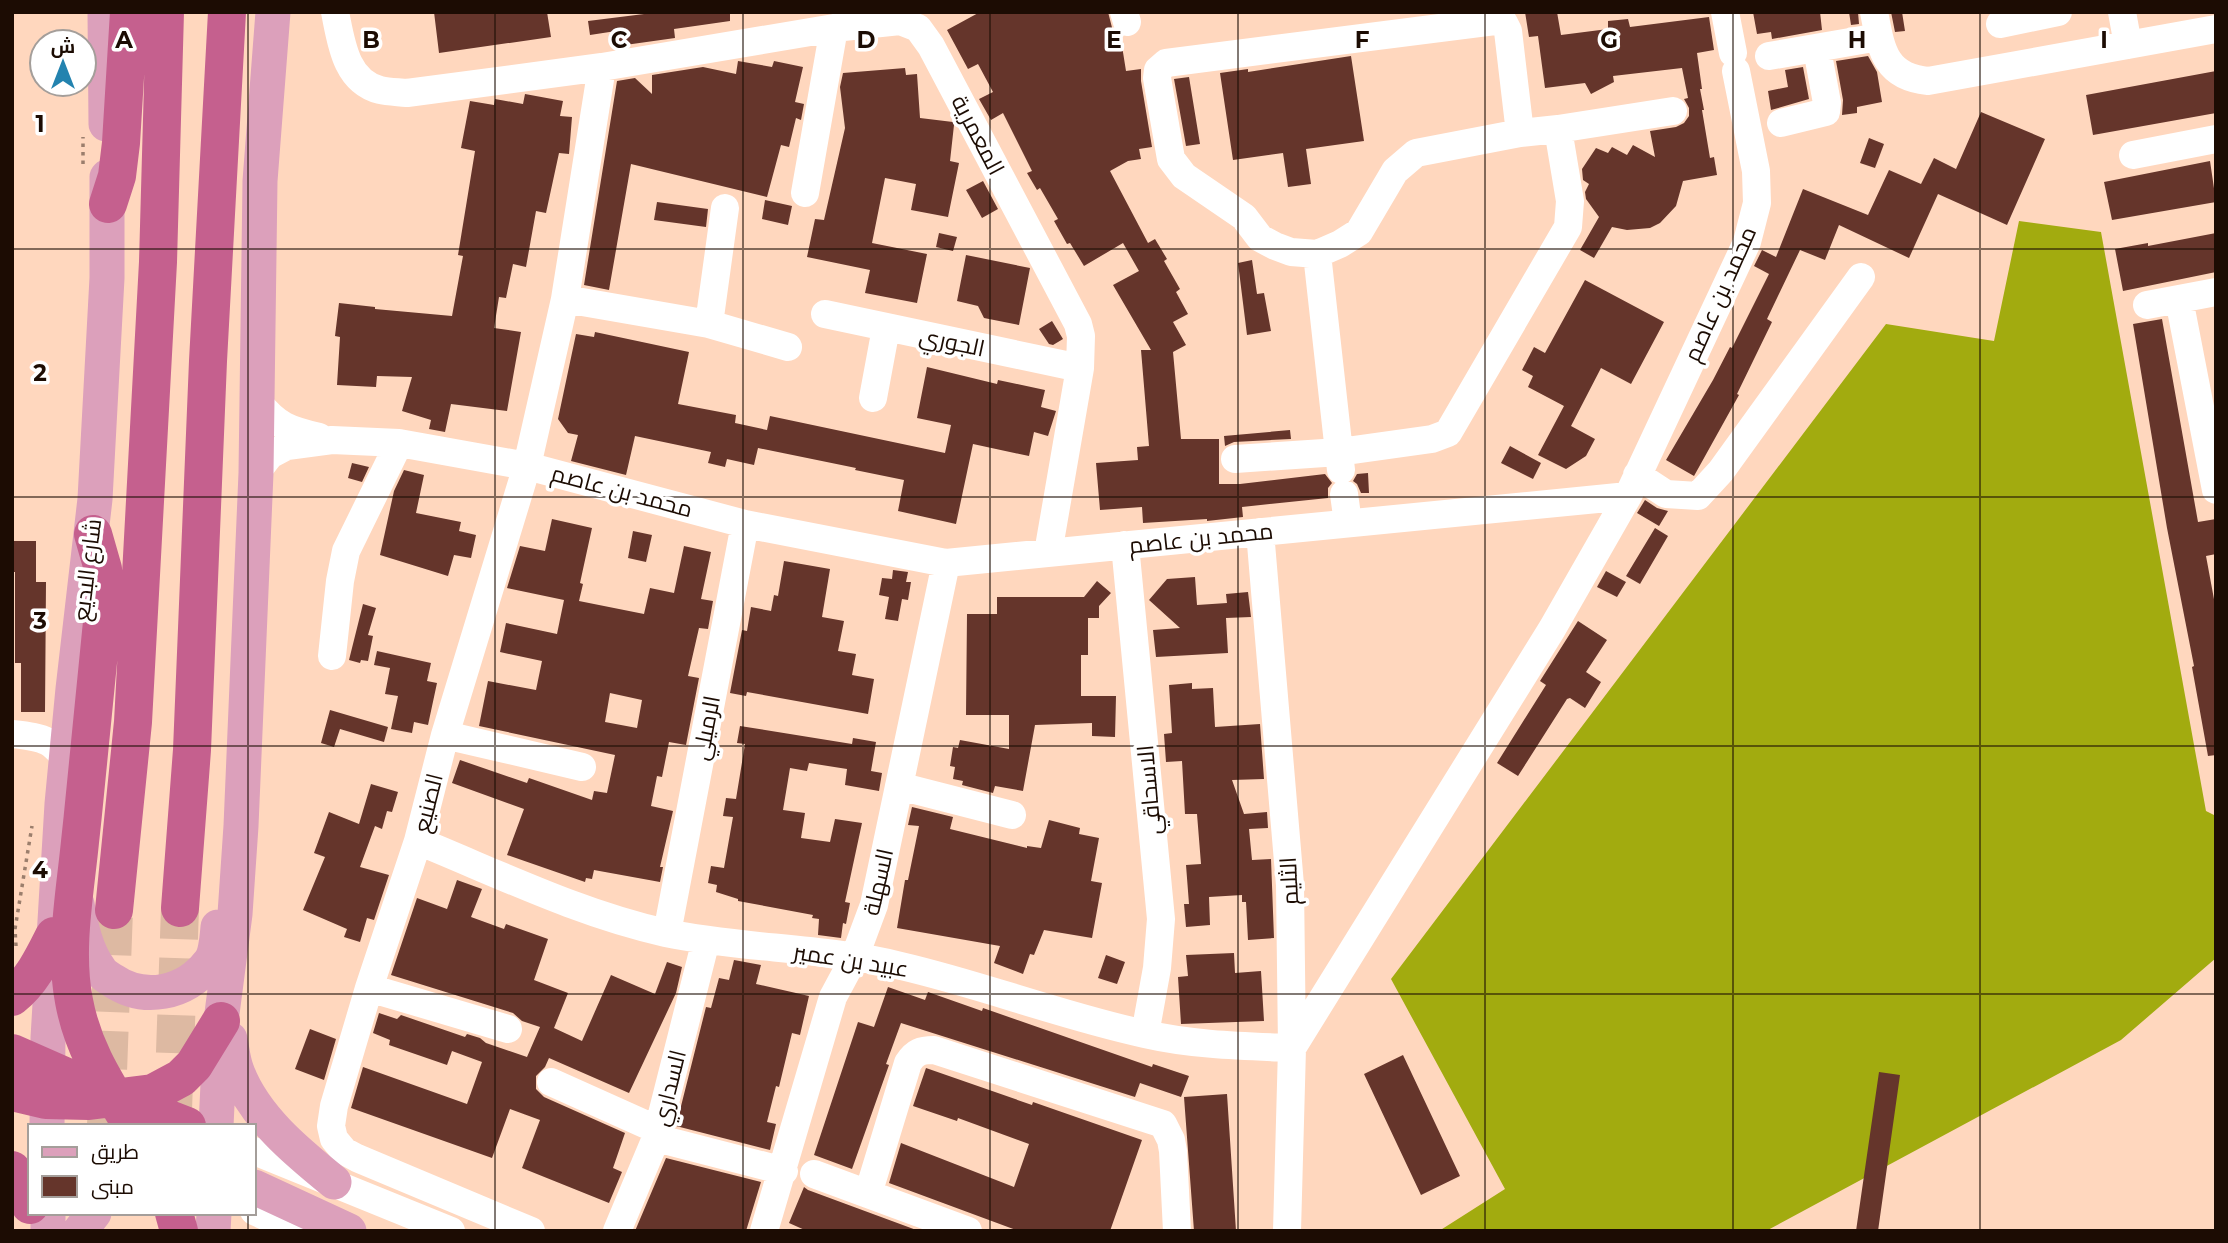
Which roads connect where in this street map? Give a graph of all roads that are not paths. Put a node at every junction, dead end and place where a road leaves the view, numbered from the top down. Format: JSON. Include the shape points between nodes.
{"nodes":[{"id":1,"x":105,"y":12,"type":"edge"},
{"id":2,"x":129,"y":12,"type":"edge"},
{"id":3,"x":165,"y":12,"type":"edge"},
{"id":4,"x":227,"y":12,"type":"edge"},
{"id":5,"x":236,"y":12,"type":"edge"},
{"id":6,"x":273,"y":12,"type":"edge"},
{"id":7,"x":335,"y":12,"type":"edge"},
{"id":8,"x":1725,"y":12,"type":"edge"},
{"id":9,"x":2058,"y":12,"type":"edge"},
{"id":10,"x":2122,"y":12,"type":"edge"},
{"id":11,"x":1877,"y":24,"type":"edge"},
{"id":12,"x":2000,"y":24,"type":"dead end"},
{"id":13,"x":2204,"y":24,"type":"edge"},
{"id":14,"x":834,"y":28,"type":"junction"},
{"id":15,"x":2128,"y":45,"type":"junction"},
{"id":16,"x":1817,"y":49,"type":"junction"},
{"id":17,"x":1769,"y":56,"type":"dead end"},
{"id":18,"x":602,"y":67,"type":"junction"},
{"id":19,"x":224,"y":75,"type":"junction"},
{"id":20,"x":1672,"y":111,"type":"dead end"},
{"id":21,"x":1781,"y":123,"type":"dead end"},
{"id":22,"x":1558,"y":129,"type":"junction"},
{"id":23,"x":1520,"y":133,"type":"junction"},
{"id":24,"x":2216,"y":139,"type":"edge"},
{"id":25,"x":2133,"y":155,"type":"dead end"},
{"id":26,"x":805,"y":193,"type":"dead end"},
{"id":27,"x":108,"y":204,"type":"junction"},
{"id":28,"x":725,"y":208,"type":"dead end"},
{"id":29,"x":1317,"y":254,"type":"junction"},
{"id":30,"x":1861,"y":277,"type":"dead end"},
{"id":31,"x":2216,"y":292,"type":"edge"},
{"id":32,"x":565,"y":299,"type":"junction"},
{"id":33,"x":2179,"y":299,"type":"junction"},
{"id":34,"x":2147,"y":305,"type":"dead end"},
{"id":35,"x":825,"y":314,"type":"dead end"},
{"id":36,"x":709,"y":324,"type":"junction"},
{"id":37,"x":886,"y":328,"type":"junction"},
{"id":38,"x":788,"y":347,"type":"dead end"},
{"id":39,"x":1080,"y":368,"type":"junction"},
{"id":40,"x":873,"y":398,"type":"dead end"},
{"id":41,"x":258,"y":402,"type":"junction"},
{"id":42,"x":332,"y":440,"type":"junction"},
{"id":43,"x":399,"y":443,"type":"junction"},
{"id":44,"x":1235,"y":459,"type":"dead end"},
{"id":45,"x":527,"y":466,"type":"junction"},
{"id":46,"x":1341,"y":472,"type":"junction"},
{"id":47,"x":256,"y":473,"type":"junction"},
{"id":48,"x":1632,"y":485,"type":"junction"},
{"id":49,"x":2216,"y":490,"type":"edge"},
{"id":50,"x":1348,"y":523,"type":"junction"},
{"id":51,"x":745,"y":524,"type":"junction"},
{"id":52,"x":1260,"y":532,"type":"junction"},
{"id":53,"x":93,"y":534,"type":"joint"},
{"id":54,"x":1125,"y":545,"type":"junction"},
{"id":55,"x":1048,"y":553,"type":"junction"},
{"id":56,"x":946,"y":563,"type":"junction"},
{"id":57,"x":249,"y":638,"type":"junction"},
{"id":58,"x":332,"y":656,"type":"dead end"},
{"id":59,"x":12,"y":734,"type":"edge"},
{"id":60,"x":445,"y":735,"type":"junction"},
{"id":61,"x":583,"y":767,"type":"dead end"},
{"id":62,"x":76,"y":770,"type":"junction"},
{"id":63,"x":899,"y":786,"type":"junction"},
{"id":64,"x":1012,"y":815,"type":"dead end"},
{"id":65,"x":418,"y":841,"type":"junction"},
{"id":66,"x":75,"y":894,"type":"junction"},
{"id":67,"x":180,"y":908,"type":"tunnel mouth"},
{"id":68,"x":114,"y":910,"type":"tunnel mouth"},
{"id":69,"x":667,"y":933,"type":"junction"},
{"id":70,"x":54,"y":936,"type":"junction"},
{"id":71,"x":706,"y":940,"type":"junction"},
{"id":72,"x":855,"y":956,"type":"junction"},
{"id":73,"x":227,"y":976,"type":"junction"},
{"id":74,"x":369,"y":988,"type":"junction"},
{"id":75,"x":12,"y":997,"type":"edge"},
{"id":76,"x":221,"y":1021,"type":"junction"},
{"id":77,"x":508,"y":1030,"type":"dead end"},
{"id":78,"x":1144,"y":1034,"type":"junction"},
{"id":79,"x":1292,"y":1048,"type":"junction"},
{"id":80,"x":551,"y":1082,"type":"dead end"},
{"id":81,"x":33,"y":1094,"type":"edge"},
{"id":82,"x":113,"y":1112,"type":"edge"},
{"id":83,"x":12,"y":1117,"type":"edge"},
{"id":84,"x":176,"y":1124,"type":"edge"},
{"id":85,"x":216,"y":1124,"type":"edge"},
{"id":86,"x":657,"y":1134,"type":"junction"},
{"id":87,"x":256,"y":1152,"type":"edge"},
{"id":88,"x":12,"y":1170,"type":"edge"},
{"id":89,"x":784,"y":1171,"type":"junction"},
{"id":90,"x":814,"y":1174,"type":"dead end"},
{"id":91,"x":334,"y":1182,"type":"junction"},
{"id":92,"x":256,"y":1187,"type":"edge"},
{"id":93,"x":868,"y":1194,"type":"junction"},
{"id":94,"x":28,"y":1201,"type":"edge"},
{"id":95,"x":466,"y":1204,"type":"junction"},
{"id":96,"x":256,"y":1212,"type":"edge"},
{"id":97,"x":410,"y":1214,"type":"junction"},
{"id":98,"x":92,"y":1215,"type":"edge"},
{"id":99,"x":79,"y":1231,"type":"edge"},
{"id":100,"x":297,"y":1231,"type":"edge"},
{"id":101,"x":349,"y":1231,"type":"edge"},
{"id":102,"x":451,"y":1231,"type":"edge"},
{"id":103,"x":531,"y":1231,"type":"edge"},
{"id":104,"x":617,"y":1231,"type":"edge"},
{"id":105,"x":764,"y":1231,"type":"edge"},
{"id":106,"x":968,"y":1231,"type":"edge"},
{"id":107,"x":1177,"y":1231,"type":"edge"},
{"id":108,"x":1287,"y":1231,"type":"edge"}],
"edges":[{"from":1,"to":27,"type":"main road","name":"شارع البديع"},
{"from":2,"to":27,"type":"highway","via":[[121,143]]},
{"from":3,"to":68,"type":"highway","via":[[158,262],[133,722]]},
{"from":4,"to":19,"type":"highway"},
{"from":5,"to":19,"type":"highway"},
{"from":6,"to":41,"type":"main road","via":[[260,181]]},
{"from":7,"to":18,"type":"street","name":"المعمرية","via":[[344,58],[377,90],[407,93]]},
{"from":8,"to":48,"type":"street","name":"محمد بن عاصم","via":[[1756,171],[1757,203],[1747,242]]},
{"from":9,"to":12,"type":"street"},
{"from":10,"to":15,"type":"street"},
{"from":11,"to":15,"type":"street","via":[[1891,65],[1908,77],[1928,81]]},
{"from":11,"to":16,"type":"street"},
{"from":13,"to":15,"type":"street"},
{"from":14,"to":18,"type":"street","name":"المعمرية"},
{"from":14,"to":26,"type":"street"},
{"from":14,"to":39,"type":"street","name":"المعمرية","via":[[900,21],[925,35],[1078,324]]},
{"from":16,"to":17,"type":"street"},
{"from":16,"to":21,"type":"street","via":[[1826,112]]},
{"from":18,"to":32,"type":"street"},
{"from":19,"to":67,"type":"highway","via":[[190,790]]},
{"from":20,"to":22,"type":"street"},
{"from":22,"to":23,"type":"street"},
{"from":22,"to":46,"type":"street","via":[[1570,201],[1568,227],[1454,424],[1448,433]]},
{"from":23,"to":29,"type":"street","via":[[1416,153],[1395,171],[1359,232]]},
{"from":23,"to":29,"type":"street","via":[[1508,31],[1504,23],[1495,21],[1166,64],[1158,70],[1171,159],[1184,176],[1244,217],[1260,238],[1291,252]]},
{"from":24,"to":25,"type":"street"},
{"from":27,"to":53,"type":"main road","name":"شارع البديع"},
{"from":28,"to":36,"type":"street"},
{"from":29,"to":46,"type":"street"},
{"from":30,"to":48,"type":"street","via":[[1721,471],[1698,496]]},
{"from":31,"to":33,"type":"street"},
{"from":32,"to":36,"type":"street"},
{"from":32,"to":45,"type":"street"},
{"from":33,"to":34,"type":"street"},
{"from":33,"to":49,"type":"street"},
{"from":35,"to":37,"type":"street","name":"الجوري"},
{"from":36,"to":38,"type":"street"},
{"from":37,"to":39,"type":"street","name":"الجوري"},
{"from":37,"to":40,"type":"street"},
{"from":39,"to":55,"type":"street","name":"المعمرية"},
{"from":41,"to":42,"type":"street","name":"محمد بن عاصم","via":[[290,431]]},
{"from":41,"to":47,"type":"main road"},
{"from":42,"to":43,"type":"street","name":"محمد بن عاصم"},
{"from":42,"to":47,"type":"street","name":"محمد بن عاصم","via":[[287,446],[270,454]]},
{"from":43,"to":45,"type":"street","name":"محمد بن عاصم"},
{"from":43,"to":58,"type":"street","via":[[346,551]]},
{"from":44,"to":46,"type":"street"},
{"from":45,"to":51,"type":"street","name":"محمد بن عاصم"},
{"from":45,"to":60,"type":"street","name":"الصنيع"},
{"from":46,"to":50,"type":"street"},
{"from":47,"to":57,"type":"main road"},
{"from":48,"to":50,"type":"street","name":"محمد بن عاصم"},
{"from":48,"to":79,"type":"street","via":[[1552,629]]},
{"from":50,"to":52,"type":"street","name":"محمد بن عاصم"},
{"from":51,"to":56,"type":"street","name":"محمد بن عاصم"},
{"from":51,"to":69,"type":"street","name":"الرميلي"},
{"from":52,"to":54,"type":"street","name":"محمد بن عاصم"},
{"from":52,"to":79,"type":"street","name":"الثليم","via":[[1290,886]]},
{"from":53,"to":62,"type":"highway","via":[[105,592]]},
{"from":54,"to":55,"type":"street","name":"محمد بن عاصم"},
{"from":54,"to":78,"type":"street","name":"الاسحاقي","via":[[1161,919]]},
{"from":55,"to":56,"type":"street","name":"محمد بن عاصم"},
{"from":56,"to":63,"type":"street","name":"السهلة"},
{"from":57,"to":66,"type":"main road","via":[[236,670],[217,936],[211,961],[194,978],[162,993],[122,987],[101,973],[86,945]]},
{"from":57,"to":73,"type":"main road","via":[[238,864]]},
{"from":59,"to":62,"type":"street","via":[[52,742]]},
{"from":60,"to":61,"type":"street"},
{"from":60,"to":65,"type":"street","name":"الصنيع"},
{"from":62,"to":66,"type":"highway"},
{"from":62,"to":70,"type":"main road"},
{"from":63,"to":64,"type":"street"},
{"from":63,"to":72,"type":"street","name":"السهلة","via":[[874,905]]},
{"from":65,"to":69,"type":"street","name":"عبيد بن عمير","via":[[609,919]]},
{"from":65,"to":74,"type":"street","name":"الصنيع"},
{"from":66,"to":82,"type":"highway","via":[[74,1001]]},
{"from":69,"to":71,"type":"street","name":"عبيد بن عمير"},
{"from":70,"to":75,"type":"highway","via":[[29,979]]},
{"from":70,"to":81,"type":"main road"},
{"from":71,"to":72,"type":"street","name":"عبيد بن عمير"},
{"from":71,"to":86,"type":"street","name":"السداري"},
{"from":72,"to":78,"type":"street","name":"عبيد بن عمير"},
{"from":72,"to":89,"type":"street","name":"السهلة","via":[[833,997]]},
{"from":73,"to":76,"type":"main road"},
{"from":73,"to":91,"type":"main road","via":[[230,1038],[236,1070],[248,1095],[299,1154]]},
{"from":74,"to":77,"type":"street"},
{"from":74,"to":95,"type":"street","name":"الصنيع","via":[[334,1105],[334,1139],[356,1158]]},
{"from":76,"to":82,"type":"highway","via":[[181,1078]]},
{"from":76,"to":85,"type":"main road"},
{"from":78,"to":79,"type":"street","name":"عبيد بن عمير","via":[[1194,1043]]},
{"from":79,"to":108,"type":"street","name":"الثليم"},
{"from":80,"to":86,"type":"street"},
{"from":81,"to":82,"type":"highway"},
{"from":81,"to":83,"type":"highway"},
{"from":82,"to":84,"type":"highway"},
{"from":86,"to":89,"type":"street"},
{"from":86,"to":104,"type":"street","name":"السداري"},
{"from":87,"to":91,"type":"street"},
{"from":88,"to":94,"type":"highway"},
{"from":89,"to":105,"type":"street","name":"السهلة"},
{"from":90,"to":93,"type":"street"},
{"from":91,"to":97,"type":"street"},
{"from":92,"to":101,"type":"main road"},
{"from":93,"to":106,"type":"street"},
{"from":93,"to":107,"type":"street","via":[[908,1063],[914,1054],[934,1050],[1163,1124],[1173,1151]]},
{"from":95,"to":97,"type":"street"},
{"from":95,"to":103,"type":"street"},
{"from":96,"to":100,"type":"street"},
{"from":97,"to":102,"type":"street"},
{"from":98,"to":99,"type":"main road"}]}
